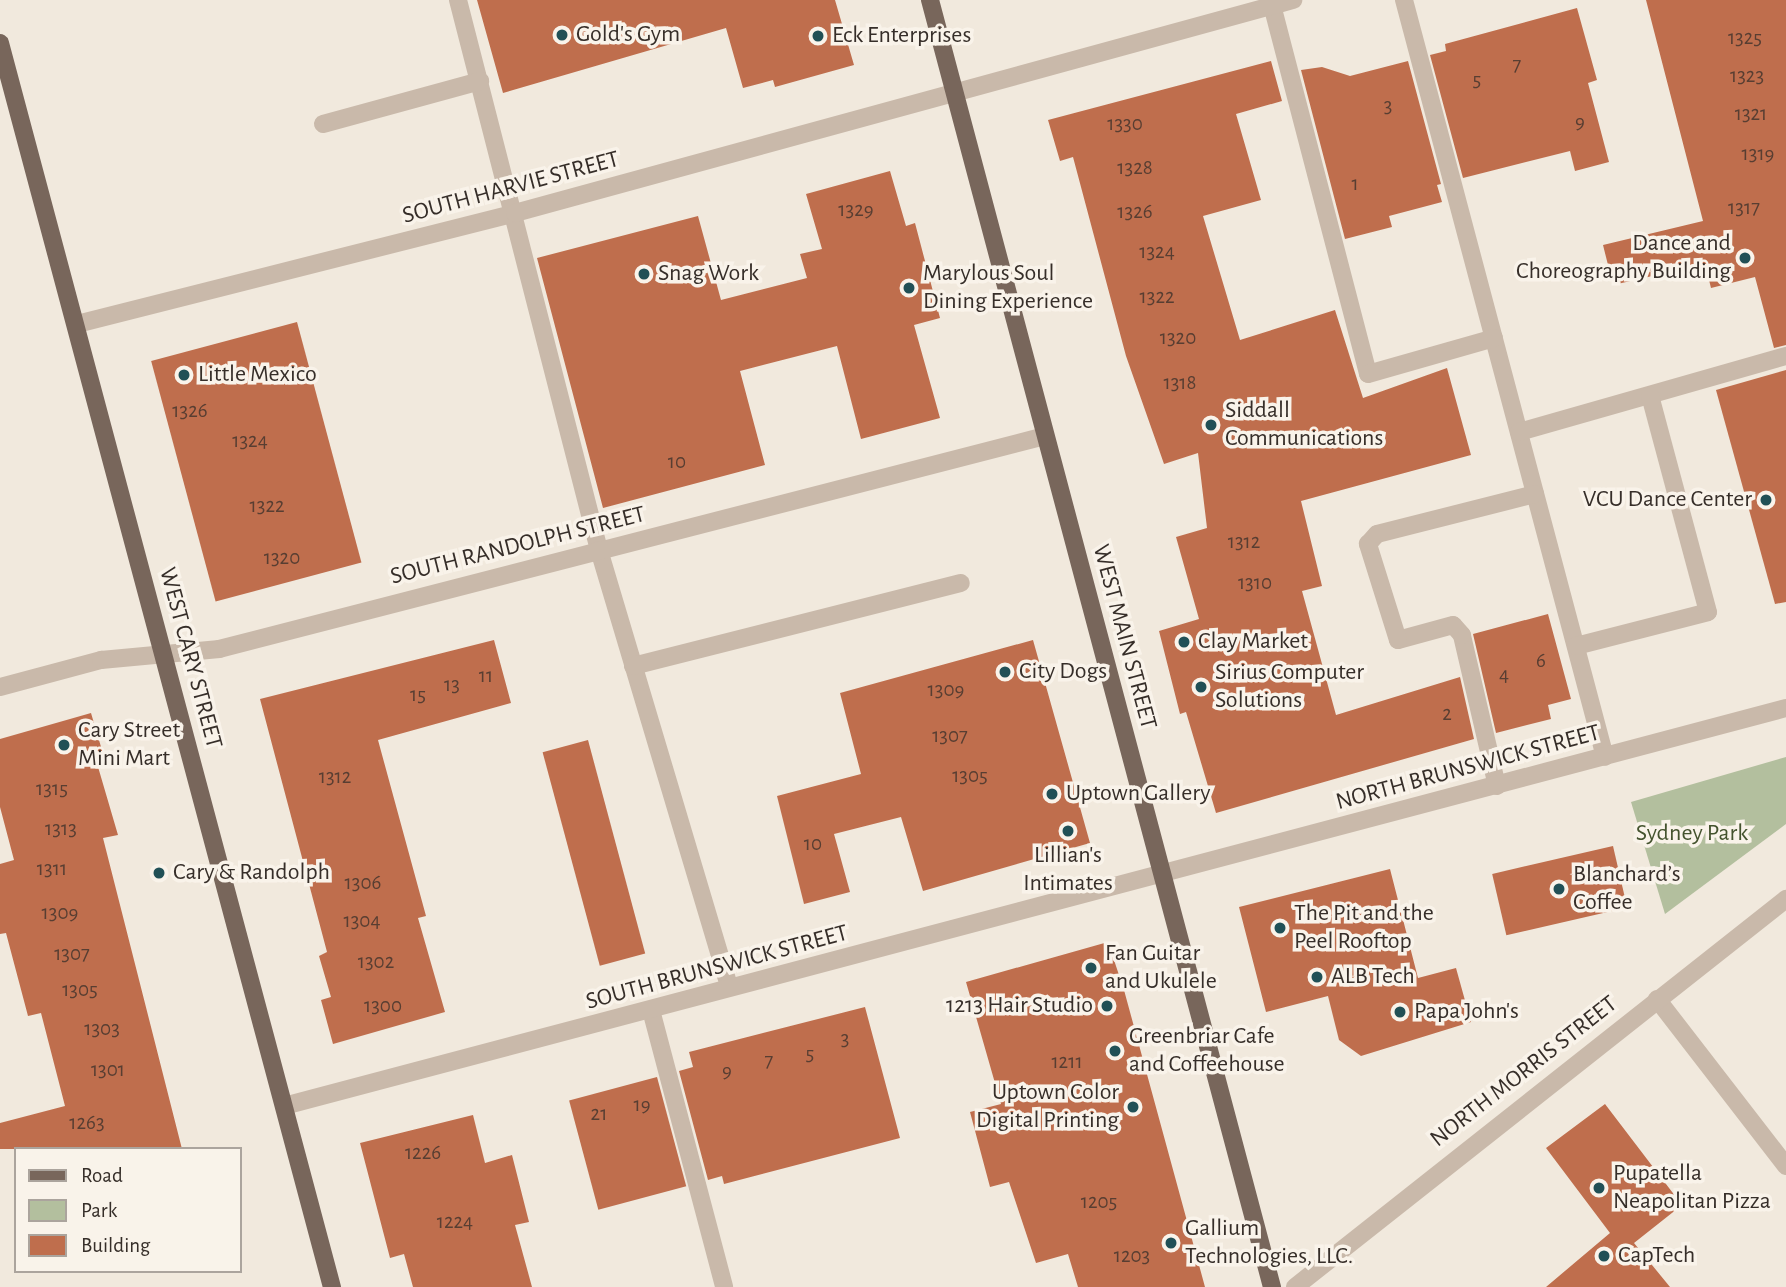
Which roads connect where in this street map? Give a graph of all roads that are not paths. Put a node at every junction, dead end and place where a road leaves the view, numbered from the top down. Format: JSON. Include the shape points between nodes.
{"nodes":[{"id":1,"x":458,"y":0,"type":"edge"},
{"id":2,"x":930,"y":0,"type":"edge"},
{"id":3,"x":1293,"y":0,"type":"edge"},
{"id":4,"x":1404,"y":0,"type":"edge"},
{"id":5,"x":1272,"y":5,"type":"junction"},
{"id":6,"x":0,"y":43,"type":"edge"},
{"id":7,"x":480,"y":82,"type":"junction"},
{"id":8,"x":956,"y":94,"type":"junction"},
{"id":9,"x":323,"y":124,"type":"dead end"},
{"id":10,"x":515,"y":213,"type":"junction"},
{"id":11,"x":77,"y":324,"type":"junction"},
{"id":12,"x":1494,"y":338,"type":"junction"},
{"id":13,"x":1786,"y":356,"type":"edge"},
{"id":14,"x":1650,"y":396,"type":"junction"},
{"id":15,"x":1518,"y":432,"type":"junction"},
{"id":16,"x":1045,"y":436,"type":"junction"},
{"id":17,"x":1535,"y":494,"type":"junction"},
{"id":18,"x":599,"y":550,"type":"junction"},
{"id":19,"x":961,"y":583,"type":"dead end"},
{"id":20,"x":1576,"y":646,"type":"junction"},
{"id":21,"x":163,"y":654,"type":"junction"},
{"id":22,"x":633,"y":666,"type":"junction"},
{"id":23,"x":0,"y":687,"type":"edge"},
{"id":24,"x":1786,"y":708,"type":"edge"},
{"id":25,"x":1605,"y":757,"type":"junction"},
{"id":26,"x":1497,"y":786,"type":"junction"},
{"id":27,"x":1162,"y":875,"type":"junction"},
{"id":28,"x":1786,"y":899,"type":"edge"},
{"id":29,"x":729,"y":987,"type":"junction"},
{"id":30,"x":1657,"y":999,"type":"junction"},
{"id":31,"x":651,"y":1010,"type":"junction"},
{"id":32,"x":285,"y":1106,"type":"junction"},
{"id":33,"x":1786,"y":1166,"type":"edge"},
{"id":34,"x":332,"y":1287,"type":"edge"},
{"id":35,"x":724,"y":1287,"type":"edge"},
{"id":36,"x":1272,"y":1287,"type":"edge"},
{"id":37,"x":1295,"y":1287,"type":"edge"}],
"edges":[{"from":1,"to":7,"type":"street"},
{"from":2,"to":8,"type":"main road","name":"WEST MAIN STREET"},
{"from":3,"to":5,"type":"street","name":"SOUTH HARVIE STREET"},
{"from":4,"to":12,"type":"street"},
{"from":5,"to":8,"type":"street","name":"SOUTH HARVIE STREET"},
{"from":5,"to":12,"type":"street","via":[[1368,374]]},
{"from":6,"to":11,"type":"main road","name":"WEST CARY STREET"},
{"from":7,"to":9,"type":"street"},
{"from":7,"to":10,"type":"street"},
{"from":8,"to":10,"type":"street","name":"SOUTH HARVIE STREET"},
{"from":8,"to":16,"type":"main road","name":"WEST MAIN STREET"},
{"from":10,"to":11,"type":"street","name":"SOUTH HARVIE STREET"},
{"from":10,"to":18,"type":"street"},
{"from":11,"to":21,"type":"main road","name":"WEST CARY STREET"},
{"from":12,"to":15,"type":"street"},
{"from":13,"to":14,"type":"street"},
{"from":14,"to":15,"type":"street"},
{"from":14,"to":20,"type":"street","via":[[1708,612]]},
{"from":15,"to":17,"type":"street"},
{"from":16,"to":18,"type":"street","name":"SOUTH RANDOLPH STREET"},
{"from":16,"to":27,"type":"main road","name":"WEST MAIN STREET"},
{"from":17,"to":20,"type":"street"},
{"from":17,"to":26,"type":"street","via":[[1377,534],[1368,544],[1398,640],[1453,625],[1462,635]]},
{"from":18,"to":21,"type":"street","name":"SOUTH RANDOLPH STREET","via":[[219,649]]},
{"from":18,"to":22,"type":"street"},
{"from":19,"to":22,"type":"street"},
{"from":20,"to":25,"type":"street"},
{"from":21,"to":23,"type":"street","name":"SOUTH RANDOLPH STREET","via":[[100,660]]},
{"from":21,"to":32,"type":"main road","name":"WEST CARY STREET"},
{"from":22,"to":29,"type":"street"},
{"from":24,"to":25,"type":"street","name":"NORTH BRUNSWICK STREET"},
{"from":25,"to":26,"type":"street","name":"NORTH BRUNSWICK STREET"},
{"from":26,"to":27,"type":"street","name":"NORTH BRUNSWICK STREET"},
{"from":27,"to":29,"type":"street","name":"SOUTH BRUNSWICK STREET"},
{"from":27,"to":36,"type":"main road","name":"WEST MAIN STREET"},
{"from":28,"to":30,"type":"street","name":"NORTH MORRIS STREET"},
{"from":29,"to":31,"type":"street","name":"SOUTH BRUNSWICK STREET"},
{"from":30,"to":33,"type":"street"},
{"from":30,"to":37,"type":"street","name":"NORTH MORRIS STREET"},
{"from":31,"to":32,"type":"street","name":"SOUTH BRUNSWICK STREET"},
{"from":31,"to":35,"type":"street"},
{"from":32,"to":34,"type":"main road","name":"WEST CARY STREET"}]}
